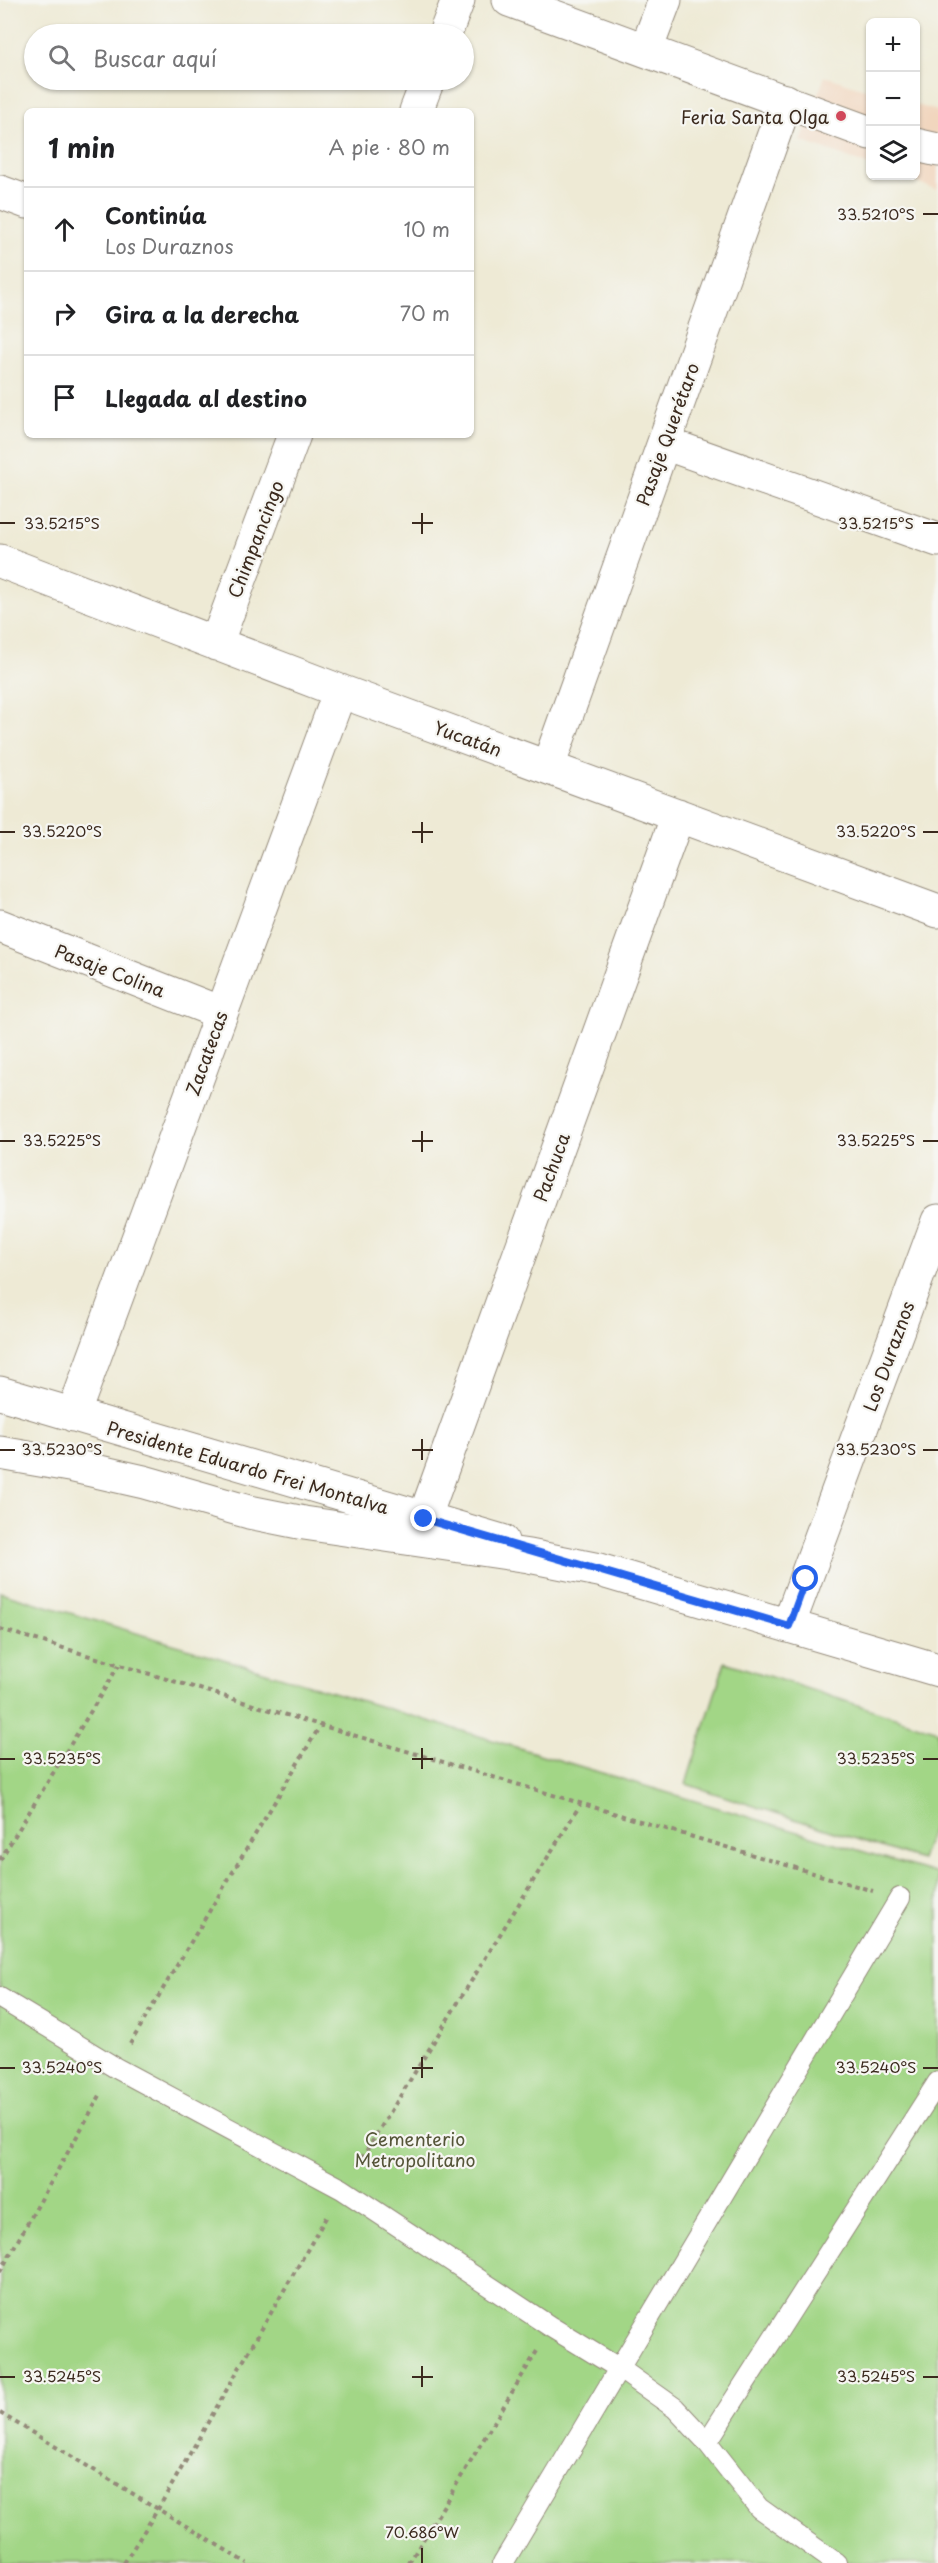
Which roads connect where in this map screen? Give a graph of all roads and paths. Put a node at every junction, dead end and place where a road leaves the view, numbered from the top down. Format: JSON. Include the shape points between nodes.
{"nodes":[{"id":1,"x":458,"y":0,"type":"edge"},
{"id":2,"x":509,"y":0,"type":"edge"},
{"id":3,"x":665,"y":0,"type":"edge"},
{"id":4,"x":449,"y":24,"type":"edge"},
{"id":5,"x":646,"y":50,"type":"junction"},
{"id":6,"x":424,"y":90,"type":"edge"},
{"id":7,"x":786,"y":101,"type":"junction"},
{"id":8,"x":417,"y":108,"type":"edge"},
{"id":9,"x":866,"y":131,"type":"edge"},
{"id":10,"x":920,"y":146,"type":"edge"},
{"id":11,"x":938,"y":150,"type":"edge"},
{"id":12,"x":0,"y":192,"type":"edge"},
{"id":13,"x":24,"y":201,"type":"edge"},
{"id":14,"x":293,"y":438,"type":"edge"},
{"id":15,"x":664,"y":443,"type":"junction"},
{"id":16,"x":938,"y":540,"type":"edge"},
{"id":17,"x":0,"y":561,"type":"edge"},
{"id":18,"x":216,"y":644,"type":"junction"},
{"id":19,"x":340,"y":691,"type":"junction"},
{"id":20,"x":548,"y":767,"type":"junction"},
{"id":21,"x":678,"y":815,"type":"junction"},
{"id":22,"x":938,"y":912,"type":"edge"},
{"id":23,"x":0,"y":926,"type":"edge"},
{"id":24,"x":221,"y":1013,"type":"junction"},
{"id":25,"x":938,"y":1221,"type":"edge"},
{"id":26,"x":930,"y":1269,"type":"edge"},
{"id":27,"x":0,"y":1393,"type":"edge"},
{"id":28,"x":73,"y":1415,"type":"junction"},
{"id":29,"x":0,"y":1454,"type":"edge"},
{"id":30,"x":424,"y":1519,"type":"junction"},
{"id":31,"x":599,"y":1570,"type":"junction"},
{"id":32,"x":789,"y":1626,"type":"junction"},
{"id":33,"x":0,"y":1629,"type":"edge"},
{"id":34,"x":119,"y":1665,"type":"junction"},
{"id":35,"x":938,"y":1670,"type":"edge"},
{"id":36,"x":320,"y":1725,"type":"junction"},
{"id":37,"x":580,"y":1805,"type":"junction"},
{"id":38,"x":0,"y":1860,"type":"edge"},
{"id":39,"x":900,"y":1899,"type":"joint"},
{"id":40,"x":0,"y":1998,"type":"edge"},
{"id":41,"x":116,"y":2068,"type":"junction"},
{"id":42,"x":938,"y":2082,"type":"edge"},
{"id":43,"x":342,"y":2189,"type":"junction"},
{"id":44,"x":0,"y":2272,"type":"edge"},
{"id":45,"x":551,"y":2327,"type":"junction"},
{"id":46,"x":620,"y":2369,"type":"junction"},
{"id":47,"x":0,"y":2414,"type":"edge"},
{"id":48,"x":707,"y":2442,"type":"junction"},
{"id":49,"x":158,"y":2510,"type":"junction"},
{"id":50,"x":124,"y":2563,"type":"edge"},
{"id":51,"x":247,"y":2563,"type":"edge"},
{"id":52,"x":409,"y":2563,"type":"edge"},
{"id":53,"x":503,"y":2563,"type":"edge"},
{"id":54,"x":836,"y":2563,"type":"edge"}],
"edges":[{"from":1,"to":4,"type":"street"},
{"from":2,"to":5,"type":"street"},
{"from":3,"to":5,"type":"street"},
{"from":5,"to":7,"type":"street"},
{"from":6,"to":8,"type":"street"},
{"from":7,"to":9,"type":"street"},
{"from":7,"to":15,"type":"street","name":"Pasaje Querétaro"},
{"from":10,"to":11,"type":"street"},
{"from":12,"to":13,"type":"street"},
{"from":14,"to":18,"type":"street","name":"Chimpancingo"},
{"from":15,"to":16,"type":"street"},
{"from":15,"to":20,"type":"street","name":"Pasaje Querétaro"},
{"from":17,"to":18,"type":"street","name":"Yucatán"},
{"from":18,"to":19,"type":"street","name":"Yucatán"},
{"from":19,"to":20,"type":"street","name":"Yucatán"},
{"from":19,"to":24,"type":"street","name":"Zacatecas"},
{"from":20,"to":21,"type":"street","name":"Yucatán"},
{"from":21,"to":22,"type":"street","name":"Yucatán"},
{"from":21,"to":30,"type":"street","name":"Pachuca"},
{"from":23,"to":24,"type":"street","name":"Pasaje Colina"},
{"from":24,"to":28,"type":"street","name":"Zacatecas"},
{"from":25,"to":26,"type":"street","name":"Los Duraznos"},
{"from":26,"to":32,"type":"street","name":"Los Duraznos"},
{"from":27,"to":28,"type":"street","name":"Presidente Eduardo Frei Montalva"},
{"from":28,"to":30,"type":"street","name":"Presidente Eduardo Frei Montalva"},
{"from":29,"to":31,"type":"street","name":"Presidente Eduardo Frei Montalva","via":[[144,1482],[304,1523]]},
{"from":30,"to":31,"type":"street","name":"Presidente Eduardo Frei Montalva"},
{"from":31,"to":32,"type":"street","name":"Presidente Eduardo Frei Montalva"},
{"from":32,"to":35,"type":"street","name":"Presidente Eduardo Frei Montalva"},
{"from":33,"to":34,"type":"path"},
{"from":34,"to":36,"type":"path"},
{"from":34,"to":38,"type":"path"},
{"from":36,"to":37,"type":"path"},
{"from":36,"to":41,"type":"path"},
{"from":37,"to":39,"type":"path"},
{"from":37,"to":43,"type":"path"},
{"from":39,"to":46,"type":"lane"},
{"from":40,"to":41,"type":"lane"},
{"from":41,"to":43,"type":"lane"},
{"from":41,"to":44,"type":"path"},
{"from":42,"to":48,"type":"lane"},
{"from":43,"to":45,"type":"lane"},
{"from":43,"to":49,"type":"path"},
{"from":45,"to":46,"type":"lane"},
{"from":45,"to":52,"type":"path"},
{"from":46,"to":48,"type":"lane","via":[[675,2408]]},
{"from":46,"to":53,"type":"lane"},
{"from":47,"to":49,"type":"path"},
{"from":48,"to":54,"type":"lane","via":[[759,2508]]},
{"from":49,"to":50,"type":"path"},
{"from":49,"to":51,"type":"path"}]}
